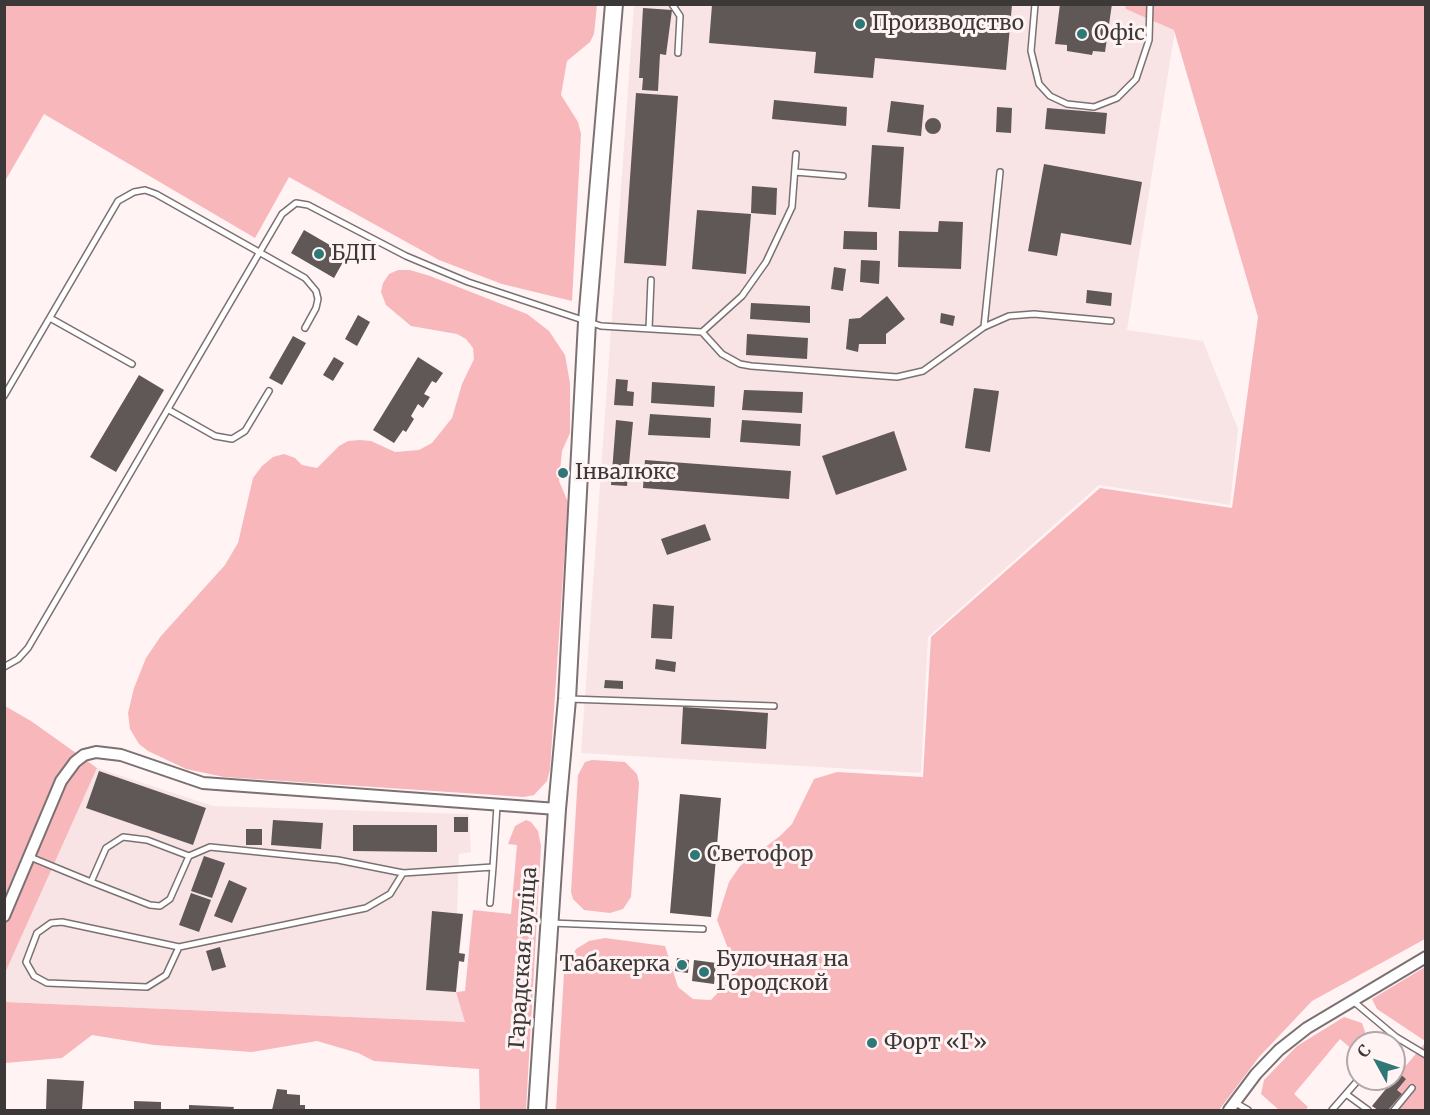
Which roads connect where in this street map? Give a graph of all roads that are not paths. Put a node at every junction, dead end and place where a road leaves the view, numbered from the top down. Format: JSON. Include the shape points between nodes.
{"nodes":[{"id":1,"x":614,"y":4,"type":"edge"},
{"id":2,"x":672,"y":4,"type":"edge"},
{"id":3,"x":1035,"y":4,"type":"edge"},
{"id":4,"x":1150,"y":4,"type":"edge"},
{"id":5,"x":678,"y":53,"type":"dead end"},
{"id":6,"x":796,"y":154,"type":"dead end"},
{"id":7,"x":795,"y":172,"type":"junction"},
{"id":8,"x":1000,"y":172,"type":"dead end"},
{"id":9,"x":843,"y":176,"type":"dead end"},
{"id":10,"x":260,"y":253,"type":"junction"},
{"id":11,"x":651,"y":280,"type":"dead end"},
{"id":12,"x":50,"y":318,"type":"junction"},
{"id":13,"x":1110,"y":321,"type":"dead end"},
{"id":14,"x":587,"y":322,"type":"junction"},
{"id":15,"x":984,"y":327,"type":"junction"},
{"id":16,"x":305,"y":328,"type":"dead end"},
{"id":17,"x":649,"y":329,"type":"junction"},
{"id":18,"x":702,"y":332,"type":"junction"},
{"id":19,"x":132,"y":364,"type":"dead end"},
{"id":20,"x":269,"y":391,"type":"dead end"},
{"id":21,"x":4,"y":396,"type":"edge"},
{"id":22,"x":170,"y":410,"type":"junction"},
{"id":23,"x":4,"y":667,"type":"edge"},
{"id":24,"x":567,"y":699,"type":"junction"},
{"id":25,"x":774,"y":706,"type":"dead end"},
{"id":26,"x":497,"y":806,"type":"junction"},
{"id":27,"x":557,"y":809,"type":"junction"},
{"id":28,"x":189,"y":856,"type":"junction"},
{"id":29,"x":30,"y":857,"type":"junction"},
{"id":30,"x":493,"y":867,"type":"junction"},
{"id":31,"x":404,"y":873,"type":"junction"},
{"id":32,"x":91,"y":882,"type":"junction"},
{"id":33,"x":490,"y":903,"type":"dead end"},
{"id":34,"x":4,"y":916,"type":"edge"},
{"id":35,"x":550,"y":923,"type":"junction"},
{"id":36,"x":704,"y":929,"type":"dead end"},
{"id":37,"x":179,"y":947,"type":"junction"},
{"id":38,"x":1425,"y":957,"type":"edge"},
{"id":39,"x":1353,"y":1000,"type":"junction"},
{"id":40,"x":1389,"y":1031,"type":"edge"},
{"id":41,"x":1406,"y":1044,"type":"edge"},
{"id":42,"x":1425,"y":1056,"type":"edge"},
{"id":43,"x":1412,"y":1088,"type":"dead end"},
{"id":44,"x":1349,"y":1091,"type":"edge"},
{"id":45,"x":1346,"y":1094,"type":"junction"},
{"id":46,"x":1232,"y":1106,"type":"edge"},
{"id":47,"x":537,"y":1110,"type":"edge"},
{"id":48,"x":1248,"y":1110,"type":"edge"},
{"id":49,"x":1332,"y":1110,"type":"edge"},
{"id":50,"x":1368,"y":1110,"type":"edge"},
{"id":51,"x":1394,"y":1110,"type":"edge"}],
"edges":[{"from":1,"to":14,"type":"main road","name":"Гарадская вуліца"},
{"from":2,"to":5,"type":"lane","via":[[680,16]]},
{"from":3,"to":4,"type":"lane","via":[[1031,51],[1039,84],[1050,96],[1066,104],[1094,107],[1117,99],[1136,79],[1146,55]]},
{"from":6,"to":7,"type":"lane"},
{"from":7,"to":9,"type":"lane"},
{"from":7,"to":18,"type":"lane","via":[[792,207],[759,274],[742,296]]},
{"from":8,"to":15,"type":"lane"},
{"from":10,"to":12,"type":"lane","via":[[156,194],[134,192],[118,201]]},
{"from":10,"to":14,"type":"lane","via":[[286,209],[302,203],[424,265]]},
{"from":10,"to":16,"type":"lane","via":[[304,278],[316,291],[316,308]]},
{"from":10,"to":22,"type":"lane"},
{"from":11,"to":17,"type":"lane"},
{"from":12,"to":19,"type":"lane"},
{"from":12,"to":21,"type":"lane"},
{"from":13,"to":15,"type":"lane","via":[[1022,314]]},
{"from":14,"to":17,"type":"lane"},
{"from":14,"to":24,"type":"main road","name":"Гарадская вуліца"},
{"from":15,"to":18,"type":"lane","via":[[924,371],[890,377],[740,364],[722,354]]},
{"from":17,"to":18,"type":"lane"},
{"from":20,"to":22,"type":"lane","via":[[245,431],[232,439],[216,436]]},
{"from":22,"to":23,"type":"lane","via":[[28,648]]},
{"from":24,"to":25,"type":"lane"},
{"from":24,"to":27,"type":"main road","name":"Гарадская вуліца"},
{"from":26,"to":27,"type":"street"},
{"from":26,"to":29,"type":"street","via":[[204,783],[115,753],[96,752],[84,755],[68,771]]},
{"from":26,"to":30,"type":"lane"},
{"from":27,"to":35,"type":"main road","name":"Гарадская вуліца"},
{"from":28,"to":31,"type":"lane","via":[[205,848],[216,848],[338,860]]},
{"from":28,"to":32,"type":"lane","via":[[147,840],[123,837],[106,848]]},
{"from":28,"to":32,"type":"lane","via":[[170,899],[160,906]]},
{"from":29,"to":32,"type":"lane"},
{"from":29,"to":34,"type":"street"},
{"from":30,"to":31,"type":"lane"},
{"from":30,"to":33,"type":"lane"},
{"from":31,"to":37,"type":"lane","via":[[383,900],[366,908]]},
{"from":35,"to":36,"type":"lane"},
{"from":35,"to":47,"type":"main road","name":"Гарадская вуліца"},
{"from":37,"to":37,"type":"lane","via":[[57,922],[37,933],[26,962],[34,976],[47,983],[147,987],[166,975]]},
{"from":38,"to":39,"type":"street"},
{"from":39,"to":40,"type":"lane"},
{"from":39,"to":46,"type":"street","via":[[1279,1050]]},
{"from":41,"to":42,"type":"lane"},
{"from":43,"to":51,"type":"lane"},
{"from":44,"to":45,"type":"lane"},
{"from":45,"to":49,"type":"lane"},
{"from":45,"to":50,"type":"lane"},
{"from":46,"to":48,"type":"lane"}]}
